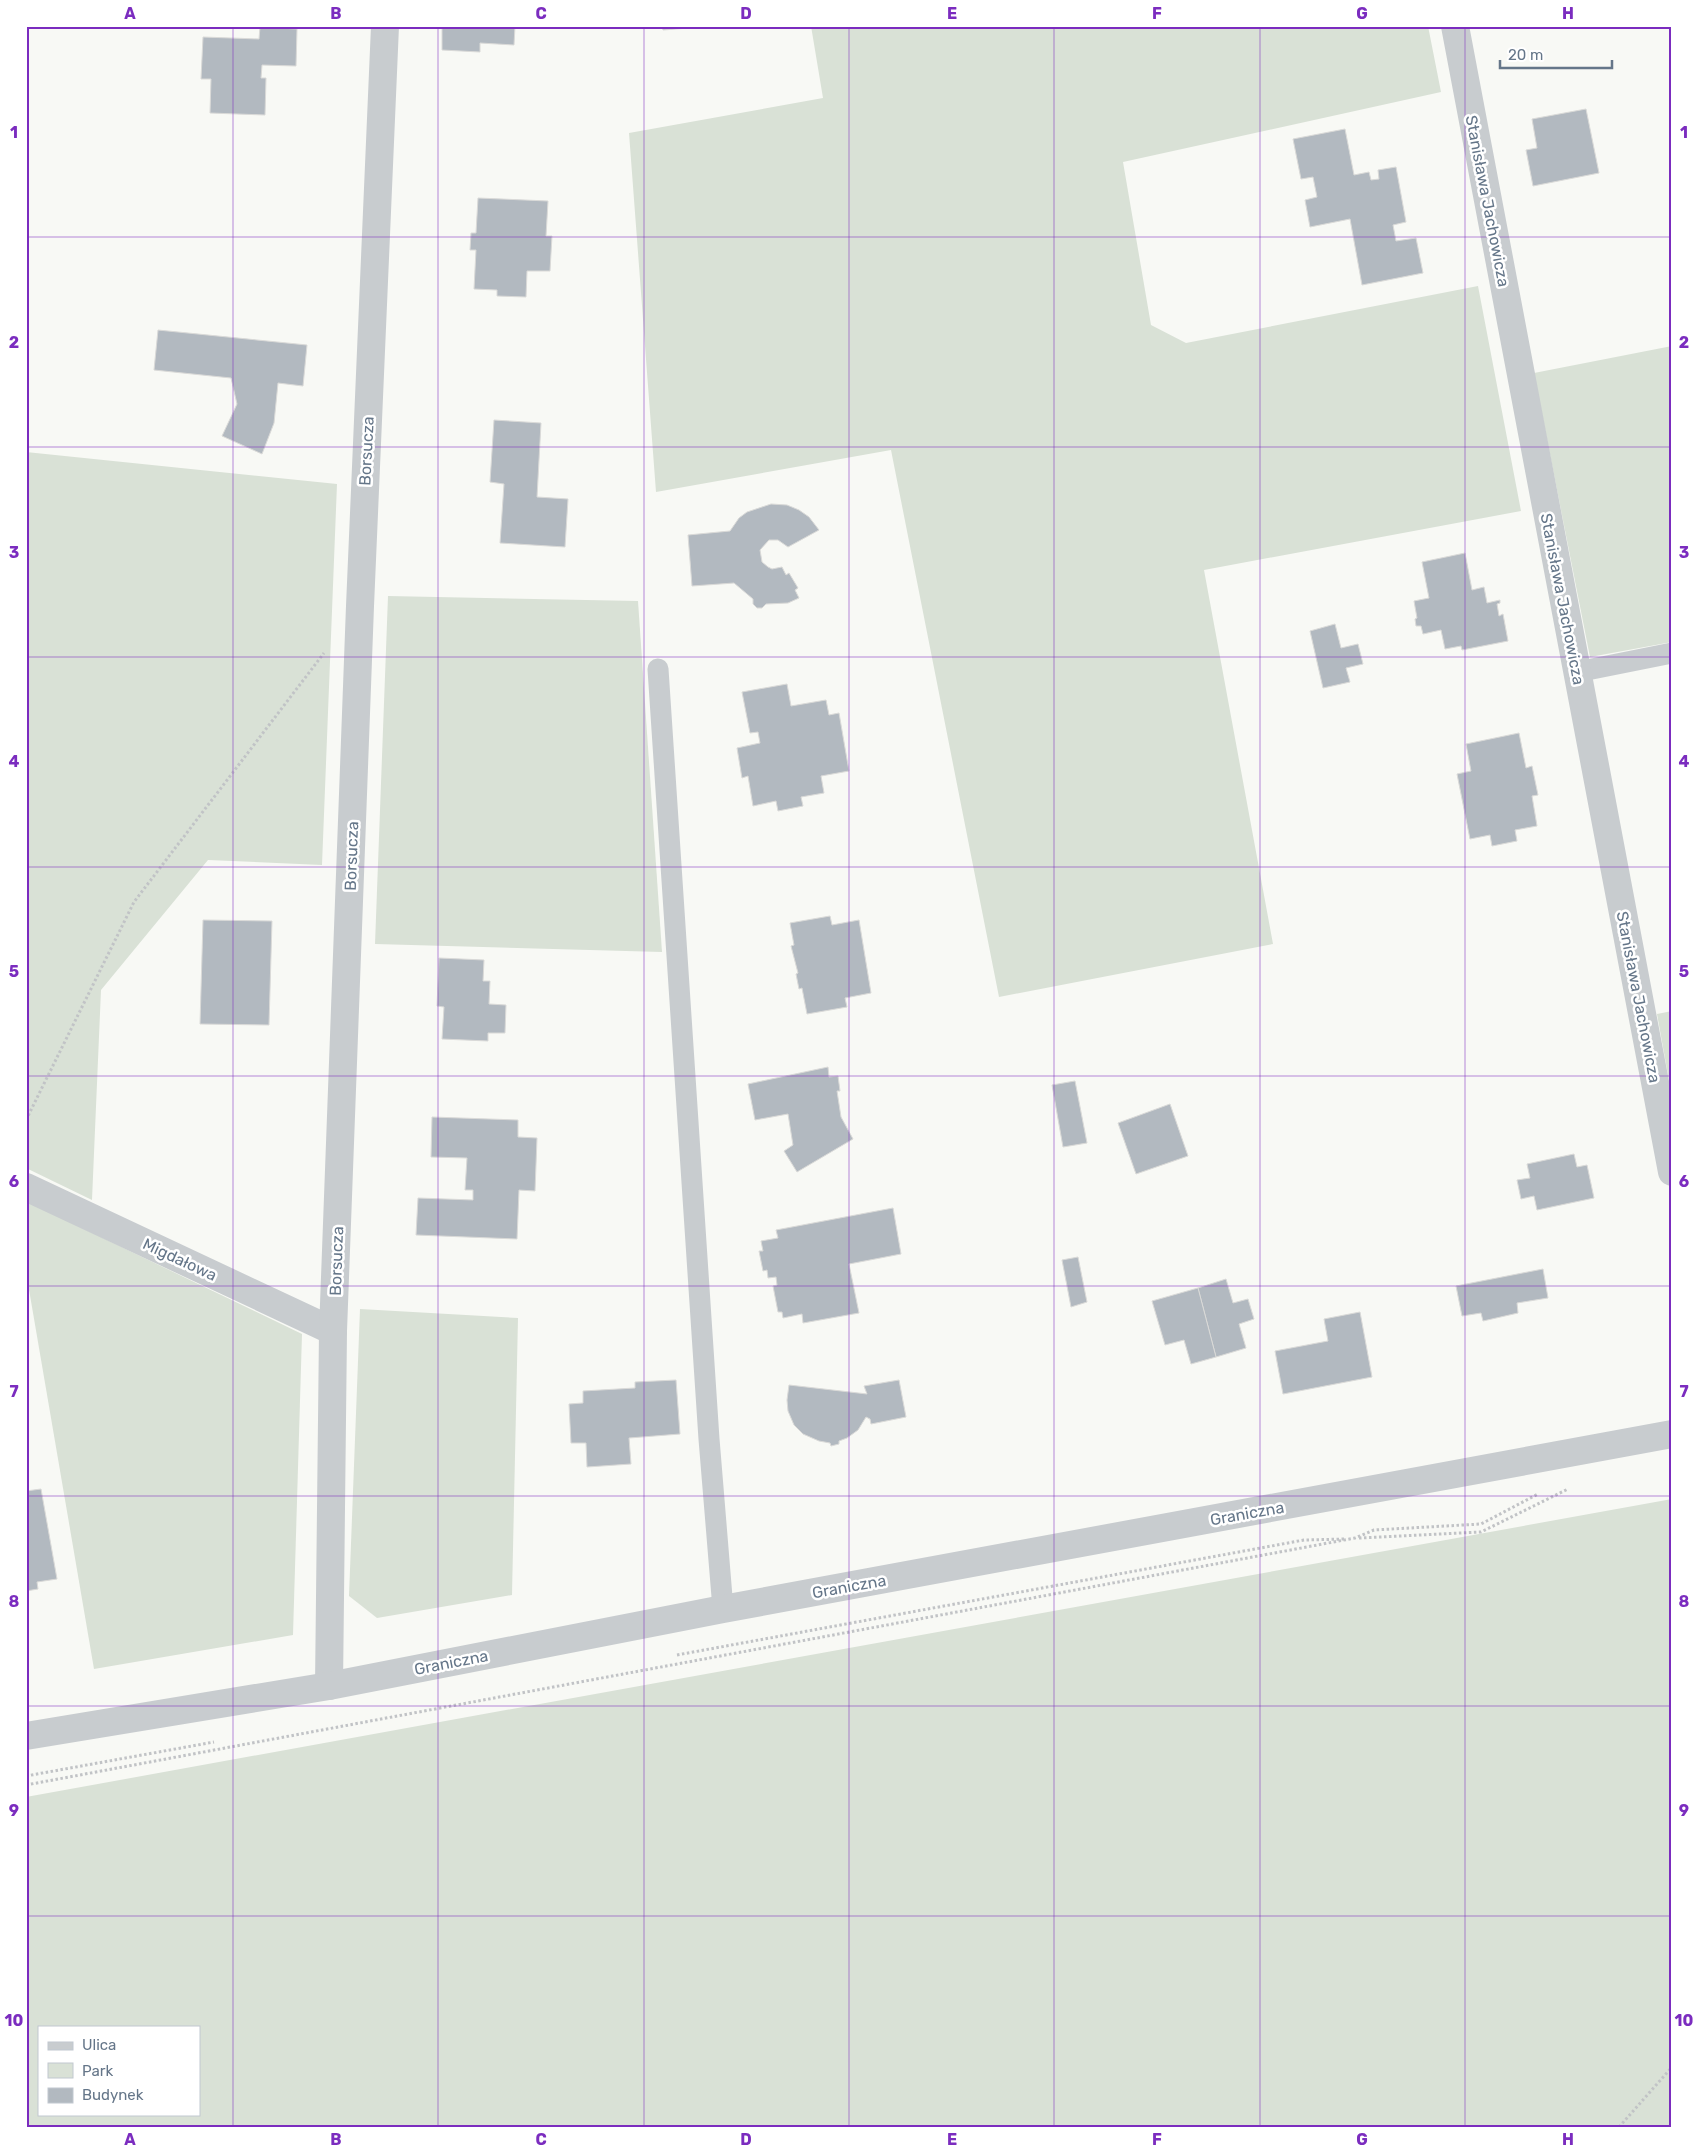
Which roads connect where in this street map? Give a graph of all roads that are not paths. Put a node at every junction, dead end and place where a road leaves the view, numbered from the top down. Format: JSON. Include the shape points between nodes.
{"nodes":[{"id":1,"x":385,"y":26,"type":"edge"},
{"id":2,"x":1455,"y":26,"type":"edge"},
{"id":3,"x":1672,"y":653,"type":"edge"},
{"id":4,"x":658,"y":669,"type":"dead end"},
{"id":5,"x":1577,"y":672,"type":"junction"},
{"id":6,"x":1672,"y":1172,"type":"edge"},
{"id":7,"x":26,"y":1188,"type":"edge"},
{"id":8,"x":333,"y":1330,"type":"junction"},
{"id":9,"x":1672,"y":1434,"type":"edge"},
{"id":10,"x":723,"y":1610,"type":"junction"},
{"id":11,"x":329,"y":1686,"type":"junction"},
{"id":12,"x":26,"y":1736,"type":"edge"}],
"edges":[{"from":1,"to":8,"type":"street","name":"Borsucza"},
{"from":2,"to":5,"type":"street","name":"Stanisława Jachowicza"},
{"from":3,"to":5,"type":"lane"},
{"from":4,"to":10,"type":"lane"},
{"from":5,"to":6,"type":"street","name":"Stanisława Jachowicza"},
{"from":7,"to":8,"type":"street","name":"Migdałowa"},
{"from":8,"to":11,"type":"street","name":"Borsucza"},
{"from":9,"to":10,"type":"street","name":"Graniczna"},
{"from":10,"to":11,"type":"street","name":"Graniczna"},
{"from":11,"to":12,"type":"street","name":"Graniczna"}]}
